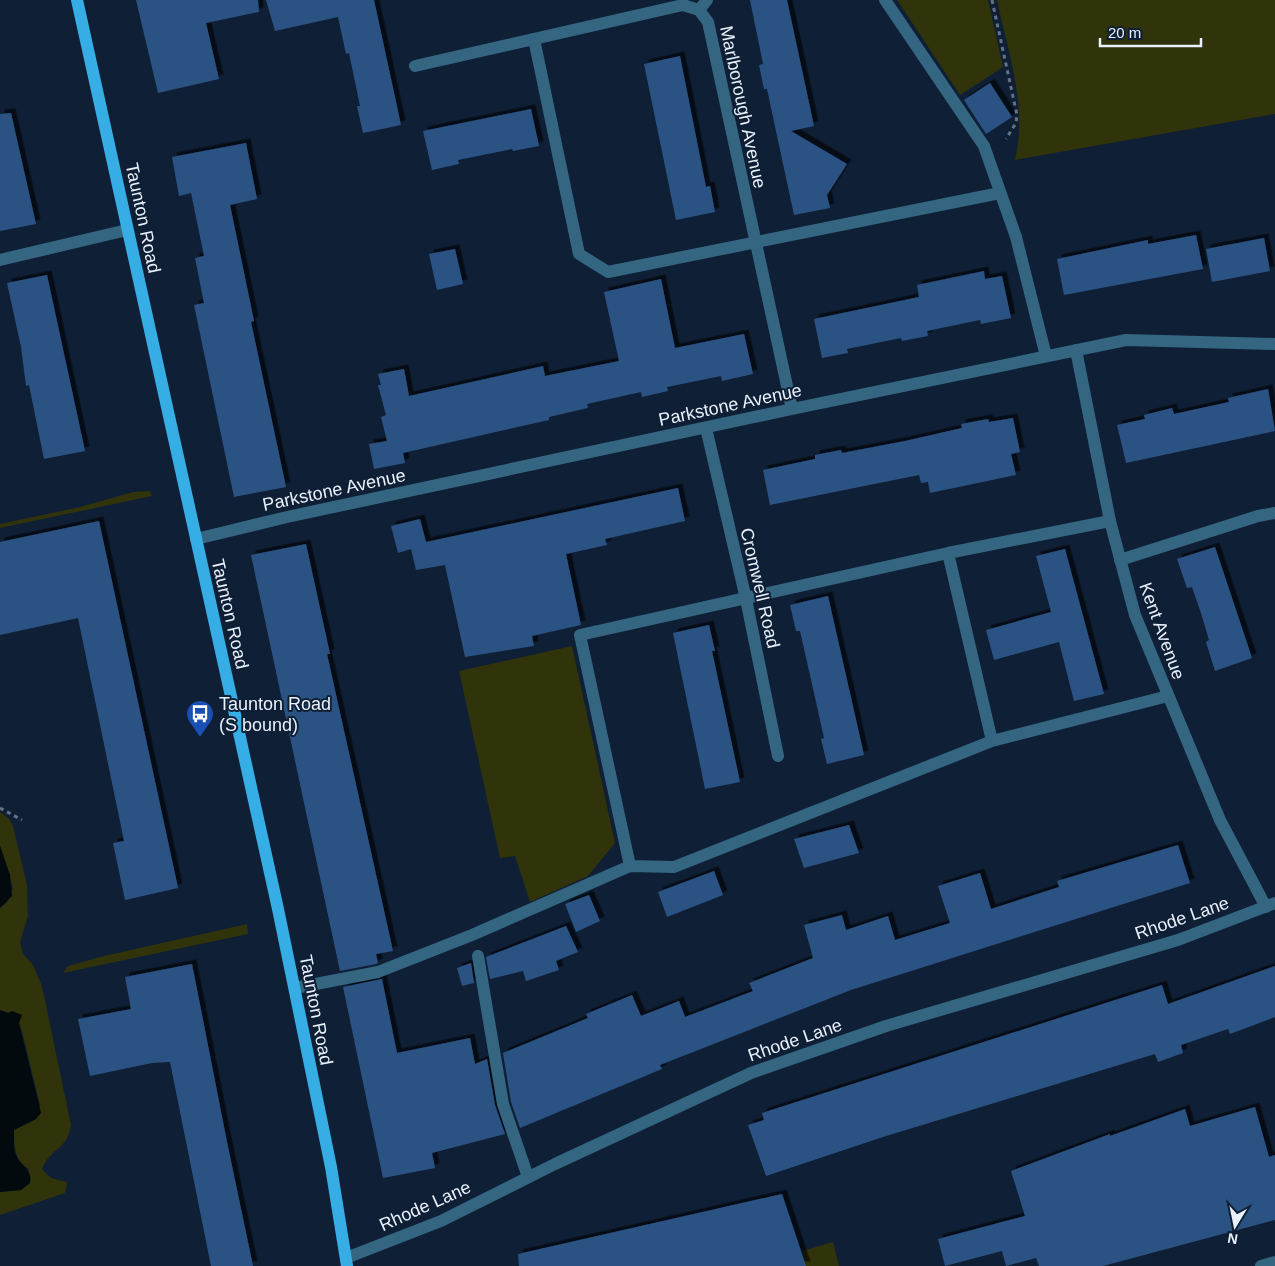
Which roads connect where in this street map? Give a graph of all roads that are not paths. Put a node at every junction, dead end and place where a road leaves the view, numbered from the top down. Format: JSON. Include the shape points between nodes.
{"nodes":[{"id":1,"x":77,"y":0,"type":"edge"},
{"id":2,"x":886,"y":0,"type":"edge"},
{"id":3,"x":703,"y":5,"type":"edge"},
{"id":4,"x":534,"y":39,"type":"junction"},
{"id":5,"x":415,"y":66,"type":"dead end"},
{"id":6,"x":1000,"y":193,"type":"junction"},
{"id":7,"x":127,"y":230,"type":"junction"},
{"id":8,"x":755,"y":243,"type":"junction"},
{"id":9,"x":0,"y":260,"type":"edge"},
{"id":10,"x":1275,"y":344,"type":"edge"},
{"id":11,"x":1076,"y":350,"type":"junction"},
{"id":12,"x":1046,"y":356,"type":"junction"},
{"id":13,"x":792,"y":409,"type":"junction"},
{"id":14,"x":706,"y":428,"type":"junction"},
{"id":15,"x":1275,"y":512,"type":"edge"},
{"id":16,"x":1110,"y":521,"type":"junction"},
{"id":17,"x":196,"y":539,"type":"junction"},
{"id":18,"x":948,"y":553,"type":"junction"},
{"id":19,"x":1120,"y":560,"type":"junction"},
{"id":20,"x":746,"y":599,"type":"junction"},
{"id":21,"x":1168,"y":696,"type":"junction"},
{"id":22,"x":992,"y":742,"type":"junction"},
{"id":23,"x":778,"y":756,"type":"dead end"},
{"id":24,"x":630,"y":866,"type":"junction"},
{"id":25,"x":1270,"y":905,"type":"edge"},
{"id":26,"x":478,"y":956,"type":"dead end"},
{"id":27,"x":295,"y":988,"type":"junction"},
{"id":28,"x":528,"y":1177,"type":"junction"},
{"id":29,"x":347,"y":1262,"type":"edge"},
{"id":30,"x":1275,"y":1262,"type":"edge"},
{"id":31,"x":1261,"y":1266,"type":"edge"}],
"edges":[{"from":1,"to":7,"type":"main road","name":"Taunton Road"},
{"from":2,"to":6,"type":"street","via":[[984,146]]},
{"from":3,"to":4,"type":"street","name":"Marlborough Avenue","via":[[684,5]]},
{"from":3,"to":8,"type":"street","name":"Marlborough Avenue"},
{"from":4,"to":5,"type":"street","name":"Marlborough Avenue"},
{"from":4,"to":8,"type":"street","via":[[579,254],[608,272]]},
{"from":6,"to":8,"type":"street"},
{"from":6,"to":12,"type":"street","via":[[1016,237]]},
{"from":7,"to":9,"type":"street"},
{"from":7,"to":17,"type":"main road","name":"Taunton Road"},
{"from":8,"to":13,"type":"street","name":"Marlborough Avenue"},
{"from":10,"to":11,"type":"street","name":"Parkstone Avenue","via":[[1126,340]]},
{"from":11,"to":12,"type":"street","name":"Parkstone Avenue"},
{"from":11,"to":16,"type":"street","name":"Kent Avenue"},
{"from":12,"to":13,"type":"street","name":"Parkstone Avenue"},
{"from":13,"to":14,"type":"street","name":"Parkstone Avenue"},
{"from":14,"to":17,"type":"street","name":"Parkstone Avenue"},
{"from":14,"to":20,"type":"street","name":"Cromwell Road"},
{"from":15,"to":19,"type":"street"},
{"from":16,"to":18,"type":"street"},
{"from":16,"to":19,"type":"street","name":"Kent Avenue"},
{"from":17,"to":27,"type":"main road","name":"Taunton Road"},
{"from":18,"to":20,"type":"street"},
{"from":18,"to":22,"type":"street"},
{"from":19,"to":21,"type":"street","name":"Kent Avenue","via":[[1135,615]]},
{"from":20,"to":23,"type":"street","name":"Cromwell Road"},
{"from":20,"to":24,"type":"street","via":[[580,635]]},
{"from":21,"to":22,"type":"street"},
{"from":21,"to":25,"type":"street","name":"Kent Avenue","via":[[1220,820]]},
{"from":22,"to":24,"type":"street","via":[[674,867]]},
{"from":24,"to":27,"type":"street","via":[[378,972]]},
{"from":25,"to":28,"type":"street","name":"Rhode Lane","via":[[1178,940],[886,1026],[751,1073]]},
{"from":26,"to":28,"type":"street","via":[[503,1104]]},
{"from":27,"to":29,"type":"main road","name":"Taunton Road"},
{"from":28,"to":29,"type":"street","name":"Rhode Lane","via":[[441,1221]]},
{"from":30,"to":31,"type":"street"}]}
